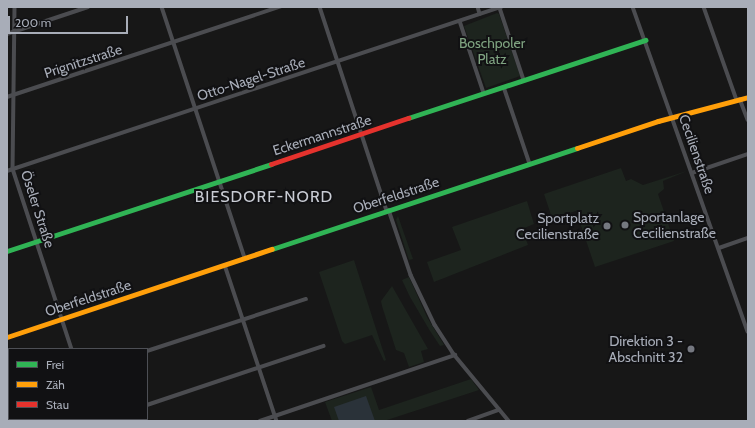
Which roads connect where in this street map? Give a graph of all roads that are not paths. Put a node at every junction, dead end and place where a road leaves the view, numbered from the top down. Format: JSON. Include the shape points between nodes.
{"nodes":[{"id":1,"x":15,"y":7,"type":"edge"},
{"id":2,"x":88,"y":7,"type":"edge"},
{"id":3,"x":162,"y":7,"type":"edge"},
{"id":4,"x":279,"y":7,"type":"edge"},
{"id":5,"x":320,"y":7,"type":"edge"},
{"id":6,"x":478,"y":7,"type":"edge"},
{"id":7,"x":501,"y":7,"type":"edge"},
{"id":8,"x":633,"y":7,"type":"edge"},
{"id":9,"x":704,"y":7,"type":"edge"},
{"id":10,"x":480,"y":14,"type":"junction"},
{"id":11,"x":460,"y":21,"type":"junction"},
{"id":12,"x":14,"y":31,"type":"junction"},
{"id":13,"x":7,"y":34,"type":"edge"},
{"id":14,"x":645,"y":40,"type":"junction"},
{"id":15,"x":174,"y":42,"type":"junction"},
{"id":16,"x":338,"y":61,"type":"junction"},
{"id":17,"x":524,"y":80,"type":"junction"},
{"id":18,"x":504,"y":87,"type":"junction"},
{"id":19,"x":484,"y":93,"type":"junction"},
{"id":20,"x":14,"y":95,"type":"junction"},
{"id":21,"x":7,"y":98,"type":"edge"},
{"id":22,"x":748,"y":98,"type":"edge"},
{"id":23,"x":739,"y":100,"type":"junction"},
{"id":24,"x":196,"y":108,"type":"junction"},
{"id":25,"x":672,"y":117,"type":"junction"},
{"id":26,"x":748,"y":120,"type":"edge"},
{"id":27,"x":362,"y":134,"type":"junction"},
{"id":28,"x":748,"y":154,"type":"edge"},
{"id":29,"x":530,"y":164,"type":"junction"},
{"id":30,"x":13,"y":169,"type":"junction"},
{"id":31,"x":7,"y":171,"type":"edge"},
{"id":32,"x":692,"y":173,"type":"junction"},
{"id":33,"x":220,"y":181,"type":"junction"},
{"id":34,"x":388,"y":211,"type":"junction"},
{"id":35,"x":748,"y":238,"type":"edge"},
{"id":36,"x":37,"y":241,"type":"junction"},
{"id":37,"x":719,"y":248,"type":"junction"},
{"id":38,"x":7,"y":251,"type":"edge"},
{"id":39,"x":245,"y":258,"type":"junction"},
{"id":40,"x":225,"y":265,"type":"junction"},
{"id":41,"x":306,"y":299,"type":"dead end"},
{"id":42,"x":62,"y":319,"type":"junction"},
{"id":43,"x":243,"y":319,"type":"junction"},
{"id":44,"x":748,"y":331,"type":"edge"},
{"id":45,"x":7,"y":337,"type":"edge"},
{"id":46,"x":323,"y":346,"type":"dead end"},
{"id":47,"x":72,"y":348,"type":"edge"},
{"id":48,"x":148,"y":351,"type":"edge"},
{"id":49,"x":455,"y":355,"type":"junction"},
{"id":50,"x":260,"y":367,"type":"junction"},
{"id":51,"x":148,"y":405,"type":"edge"},
{"id":52,"x":499,"y":410,"type":"junction"},
{"id":53,"x":276,"y":416,"type":"junction"},
{"id":54,"x":260,"y":421,"type":"edge"},
{"id":55,"x":277,"y":421,"type":"edge"},
{"id":56,"x":468,"y":421,"type":"edge"},
{"id":57,"x":509,"y":421,"type":"edge"}],
"edges":[{"from":1,"to":12,"type":"street","name":"Öseler Straße"},
{"from":2,"to":12,"type":"street"},
{"from":3,"to":15,"type":"street"},
{"from":4,"to":15,"type":"street","name":"Prignitzstraße"},
{"from":5,"to":16,"type":"street"},
{"from":6,"to":10,"type":"street"},
{"from":7,"to":10,"type":"street","name":"Otto-Nagel-Straße"},
{"from":7,"to":17,"type":"street"},
{"from":8,"to":14,"type":"street","name":"Cecilienstraße"},
{"from":9,"to":23,"type":"street"},
{"from":10,"to":11,"type":"street","name":"Otto-Nagel-Straße"},
{"from":11,"to":16,"type":"street","name":"Otto-Nagel-Straße"},
{"from":11,"to":19,"type":"street"},
{"from":12,"to":13,"type":"street"},
{"from":12,"to":20,"type":"street","name":"Öseler Straße"},
{"from":14,"to":17,"type":"street","name":"Eckermannstraße"},
{"from":14,"to":25,"type":"street","name":"Cecilienstraße"},
{"from":15,"to":20,"type":"street","name":"Prignitzstraße"},
{"from":15,"to":24,"type":"street"},
{"from":16,"to":24,"type":"street","name":"Otto-Nagel-Straße"},
{"from":16,"to":27,"type":"street"},
{"from":17,"to":18,"type":"street","name":"Eckermannstraße"},
{"from":18,"to":19,"type":"street","name":"Eckermannstraße"},
{"from":18,"to":29,"type":"street"},
{"from":19,"to":27,"type":"street","name":"Eckermannstraße"},
{"from":20,"to":21,"type":"street","name":"Prignitzstraße"},
{"from":20,"to":30,"type":"street","name":"Öseler Straße"},
{"from":22,"to":23,"type":"street","name":"Oberfeldstraße"},
{"from":23,"to":25,"type":"street","name":"Oberfeldstraße"},
{"from":23,"to":26,"type":"street"},
{"from":24,"to":30,"type":"street","name":"Otto-Nagel-Straße"},
{"from":24,"to":33,"type":"street"},
{"from":25,"to":29,"type":"street","name":"Oberfeldstraße"},
{"from":25,"to":32,"type":"street","name":"Cecilienstraße"},
{"from":27,"to":33,"type":"street","name":"Eckermannstraße"},
{"from":27,"to":34,"type":"street"},
{"from":28,"to":32,"type":"street"},
{"from":29,"to":34,"type":"street","name":"Oberfeldstraße"},
{"from":30,"to":31,"type":"street","name":"Otto-Nagel-Straße"},
{"from":30,"to":36,"type":"street","name":"Öseler Straße"},
{"from":32,"to":37,"type":"street","name":"Cecilienstraße"},
{"from":33,"to":36,"type":"street","name":"Eckermannstraße"},
{"from":33,"to":39,"type":"street"},
{"from":34,"to":39,"type":"street","name":"Oberfeldstraße"},
{"from":34,"to":49,"type":"street","via":[[418,291],[435,325]]},
{"from":35,"to":37,"type":"street"},
{"from":36,"to":38,"type":"street","name":"Eckermannstraße"},
{"from":36,"to":42,"type":"street","name":"Öseler Straße"},
{"from":37,"to":44,"type":"street","name":"Cecilienstraße"},
{"from":39,"to":40,"type":"street","name":"Oberfeldstraße"},
{"from":40,"to":42,"type":"street","name":"Oberfeldstraße"},
{"from":40,"to":43,"type":"street"},
{"from":41,"to":43,"type":"street"},
{"from":42,"to":45,"type":"street","name":"Oberfeldstraße"},
{"from":42,"to":47,"type":"street","name":"Öseler Straße"},
{"from":43,"to":48,"type":"street"},
{"from":43,"to":50,"type":"street"},
{"from":46,"to":50,"type":"street"},
{"from":49,"to":52,"type":"street"},
{"from":49,"to":53,"type":"street"},
{"from":50,"to":51,"type":"street"},
{"from":50,"to":53,"type":"street"},
{"from":52,"to":56,"type":"street"},
{"from":52,"to":57,"type":"street"},
{"from":53,"to":54,"type":"street"},
{"from":53,"to":55,"type":"street"}]}
